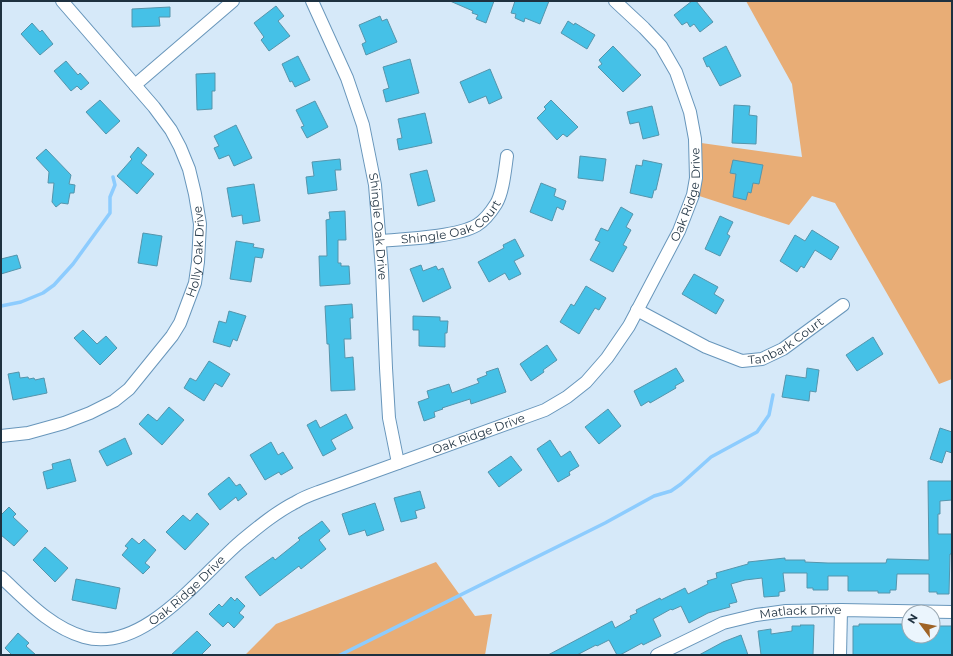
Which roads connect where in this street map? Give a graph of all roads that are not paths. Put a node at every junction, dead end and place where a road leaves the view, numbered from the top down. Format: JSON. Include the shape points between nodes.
{"nodes":[{"id":1,"x":62,"y":1,"type":"edge"},
{"id":2,"x":233,"y":1,"type":"edge"},
{"id":3,"x":312,"y":1,"type":"edge"},
{"id":4,"x":615,"y":1,"type":"edge"},
{"id":5,"x":135,"y":85,"type":"junction"},
{"id":6,"x":507,"y":156,"type":"dead end"},
{"id":7,"x":380,"y":241,"type":"junction"},
{"id":8,"x":843,"y":305,"type":"dead end"},
{"id":9,"x":637,"y":310,"type":"junction"},
{"id":10,"x":1,"y":436,"type":"edge"},
{"id":11,"x":398,"y":463,"type":"junction"},
{"id":12,"x":1,"y":577,"type":"edge"},
{"id":13,"x":841,"y":610,"type":"junction"},
{"id":14,"x":952,"y":612,"type":"edge"},
{"id":15,"x":657,"y":655,"type":"edge"},
{"id":16,"x":840,"y":655,"type":"edge"}],
"edges":[{"from":1,"to":5,"type":"street","name":"Holly Oak Drive"},
{"from":2,"to":5,"type":"street"},
{"from":3,"to":7,"type":"street","name":"Shingle Oak Drive","via":[[347,78],[363,126],[375,186]]},
{"from":4,"to":9,"type":"street","name":"Oak Ridge Drive","via":[[661,46],[676,72],[690,112],[695,139],[696,178],[693,195],[679,231]]},
{"from":5,"to":10,"type":"street","name":"Holly Oak Drive","via":[[171,130],[189,169],[195,194],[200,224],[198,262],[195,283],[180,323],[129,389],[114,401],[64,423],[28,433]]},
{"from":6,"to":7,"type":"street","name":"Shingle Oak Court","via":[[497,203],[486,218],[476,225],[434,236]]},
{"from":7,"to":11,"type":"street","name":"Shingle Oak Drive","via":[[389,418]]},
{"from":8,"to":9,"type":"street","name":"Tanbark Court","via":[[783,349],[762,359],[742,361],[706,347]]},
{"from":9,"to":11,"type":"street","name":"Oak Ridge Drive","via":[[607,358],[586,382],[567,396],[545,410]]},
{"from":11,"to":12,"type":"street","name":"Oak Ridge Drive","via":[[321,491],[274,515],[239,543],[160,616],[124,635],[103,639],[84,637],[57,625]]},
{"from":13,"to":14,"type":"street","name":"Matlack Drive"},
{"from":13,"to":15,"type":"street","name":"Matlack Drive","via":[[786,611],[723,623]]},
{"from":13,"to":16,"type":"street"}]}
